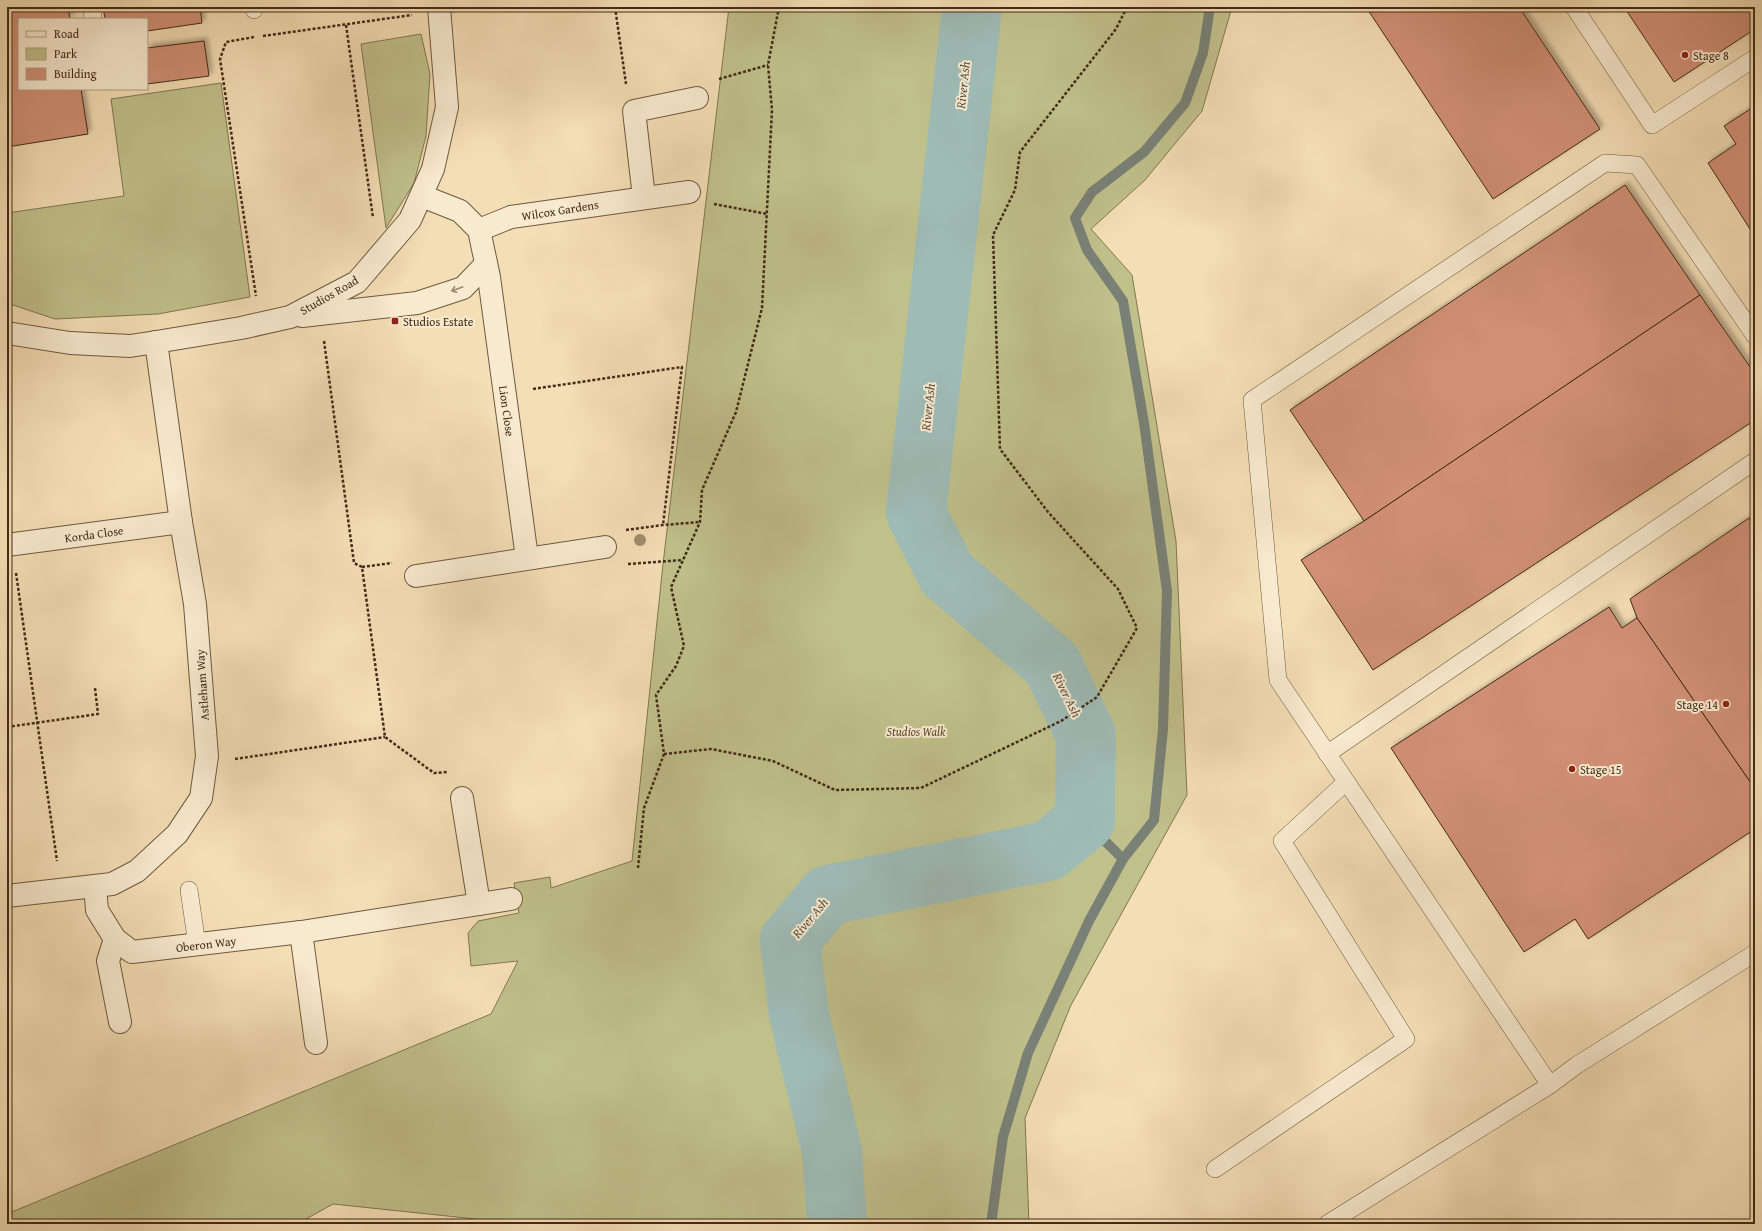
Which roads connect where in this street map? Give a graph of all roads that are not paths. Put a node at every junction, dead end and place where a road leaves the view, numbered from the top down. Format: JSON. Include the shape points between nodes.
{"nodes":[{"id":1,"x":92,"y":7,"type":"edge"},
{"id":2,"x":1574,"y":7,"type":"edge"},
{"id":3,"x":439,"y":9,"type":"edge"},
{"id":4,"x":93,"y":18,"type":"edge"},
{"id":5,"x":1755,"y":58,"type":"edge"},
{"id":6,"x":698,"y":98,"type":"road end"},
{"id":7,"x":689,"y":192,"type":"road end"},
{"id":8,"x":422,"y":196,"type":"junction"},
{"id":9,"x":644,"y":197,"type":"junction"},
{"id":10,"x":479,"y":230,"type":"junction"},
{"id":11,"x":486,"y":264,"type":"junction"},
{"id":12,"x":290,"y":317,"type":"junction"},
{"id":13,"x":7,"y":333,"type":"edge"},
{"id":14,"x":1755,"y":336,"type":"edge"},
{"id":15,"x":156,"y":342,"type":"junction"},
{"id":16,"x":1755,"y":461,"type":"edge"},
{"id":17,"x":181,"y":522,"type":"junction"},
{"id":18,"x":10,"y":545,"type":"edge"},
{"id":19,"x":612,"y":546,"type":"road end"},
{"id":20,"x":527,"y":558,"type":"junction"},
{"id":21,"x":416,"y":576,"type":"dead end"},
{"id":22,"x":1327,"y":754,"type":"junction"},
{"id":23,"x":1346,"y":782,"type":"junction"},
{"id":24,"x":462,"y":798,"type":"road end"},
{"id":25,"x":95,"y":886,"type":"junction"},
{"id":26,"x":189,"y":890,"type":"dead end"},
{"id":27,"x":7,"y":896,"type":"edge"},
{"id":28,"x":511,"y":899,"type":"dead end"},
{"id":29,"x":479,"y":904,"type":"junction"},
{"id":30,"x":301,"y":932,"type":"junction"},
{"id":31,"x":115,"y":939,"type":"junction"},
{"id":32,"x":197,"y":945,"type":"junction"},
{"id":33,"x":1755,"y":952,"type":"edge"},
{"id":34,"x":120,"y":1022,"type":"dead end"},
{"id":35,"x":316,"y":1043,"type":"dead end"},
{"id":36,"x":1550,"y":1085,"type":"junction"},
{"id":37,"x":1215,"y":1169,"type":"dead end"},
{"id":38,"x":1328,"y":1224,"type":"edge"}],
"edges":[{"from":1,"to":4,"type":"lane"},
{"from":2,"to":5,"type":"lane","via":[[1652,125]]},
{"from":3,"to":8,"type":"street","name":"Studios Road","via":[[447,107],[433,170]]},
{"from":6,"to":9,"type":"street","via":[[634,111]]},
{"from":7,"to":9,"type":"street","name":"Wilcox Gardens"},
{"from":8,"to":10,"type":"street","via":[[460,211]]},
{"from":8,"to":12,"type":"street","name":"Studios Road","via":[[410,220],[356,282]]},
{"from":9,"to":10,"type":"street","name":"Wilcox Gardens","via":[[511,217]]},
{"from":10,"to":11,"type":"street","name":"Lion Close"},
{"from":11,"to":12,"type":"street","one_way":true,"via":[[463,288],[417,303]]},
{"from":11,"to":20,"type":"street","name":"Lion Close"},
{"from":12,"to":15,"type":"street","name":"Studios Road"},
{"from":13,"to":15,"type":"street","name":"Studios Road","via":[[70,343],[130,346]]},
{"from":14,"to":22,"type":"lane","via":[[1637,165],[1605,164],[1252,400],[1278,680]]},
{"from":15,"to":17,"type":"street","name":"Astleham Way"},
{"from":16,"to":22,"type":"lane"},
{"from":17,"to":18,"type":"street","name":"Korda Close"},
{"from":17,"to":25,"type":"street","name":"Astleham Way","via":[[195,604],[207,756],[201,798],[177,834],[137,871],[112,884]]},
{"from":19,"to":20,"type":"street"},
{"from":20,"to":21,"type":"street"},
{"from":22,"to":23,"type":"lane"},
{"from":23,"to":36,"type":"lane"},
{"from":23,"to":37,"type":"lane","via":[[1282,840],[1406,1039]]},
{"from":24,"to":29,"type":"street"},
{"from":25,"to":27,"type":"street","name":"Astleham Way"},
{"from":25,"to":31,"type":"street","name":"Oberon Way","via":[[97,910]]},
{"from":26,"to":32,"type":"lane"},
{"from":28,"to":29,"type":"street","name":"Oberon Way"},
{"from":29,"to":30,"type":"street","name":"Oberon Way"},
{"from":30,"to":32,"type":"street","name":"Oberon Way"},
{"from":30,"to":35,"type":"street"},
{"from":31,"to":32,"type":"street","name":"Oberon Way","via":[[132,952]]},
{"from":31,"to":34,"type":"street","via":[[108,961]]},
{"from":33,"to":36,"type":"lane"},
{"from":36,"to":38,"type":"lane"}]}
